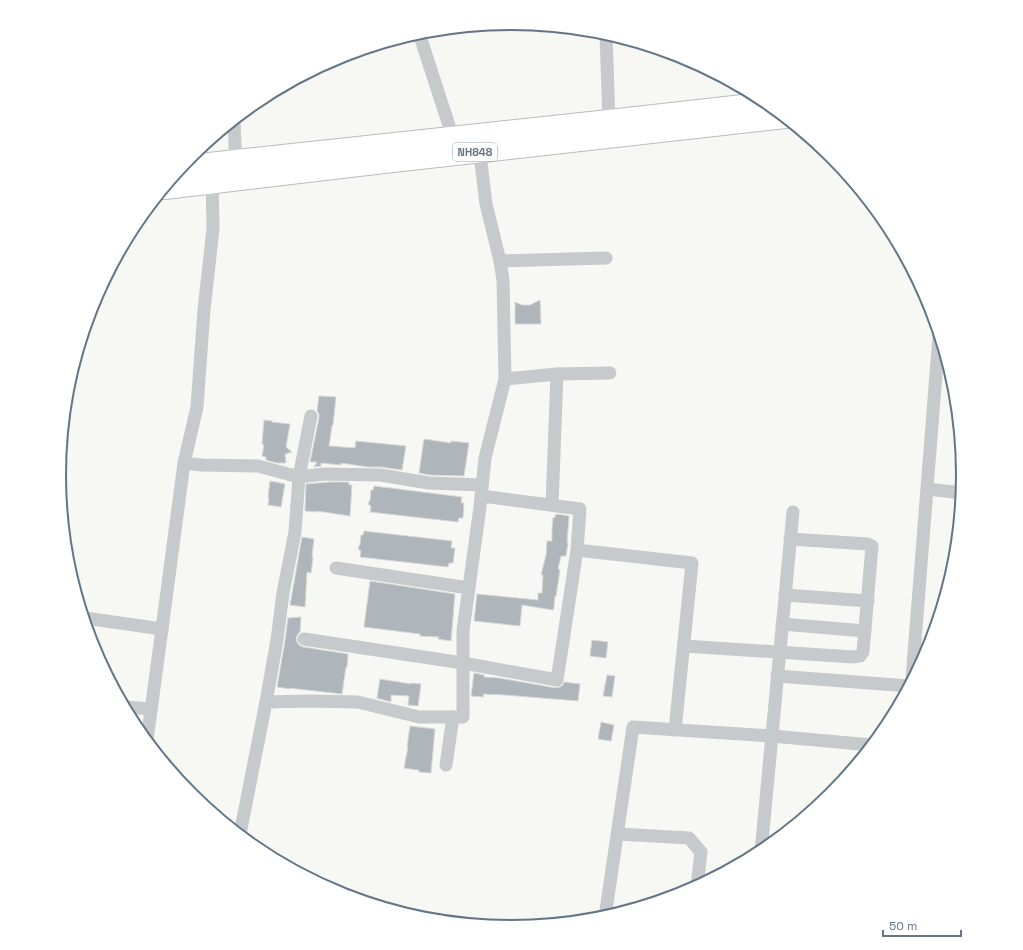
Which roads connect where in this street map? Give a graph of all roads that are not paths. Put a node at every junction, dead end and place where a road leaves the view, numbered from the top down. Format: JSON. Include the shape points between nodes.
{"nodes":[{"id":1,"x":420,"y":40,"type":"edge"},
{"id":2,"x":606,"y":41,"type":"edge"},
{"id":3,"x":758,"y":104,"type":"edge"},
{"id":4,"x":776,"y":118,"type":"edge"},
{"id":5,"x":609,"y":121,"type":"junction"},
{"id":6,"x":234,"y":127,"type":"edge"},
{"id":7,"x":478,"y":143,"type":"junction"},
{"id":8,"x":455,"y":146,"type":"junction"},
{"id":9,"x":189,"y":168,"type":"edge"},
{"id":10,"x":237,"y":170,"type":"junction"},
{"id":11,"x":212,"y":173,"type":"junction"},
{"id":12,"x":174,"y":185,"type":"edge"},
{"id":13,"x":606,"y":258,"type":"dead end"},
{"id":14,"x":500,"y":261,"type":"junction"},
{"id":15,"x":938,"y":350,"type":"edge"},
{"id":16,"x":610,"y":373,"type":"dead end"},
{"id":17,"x":557,"y":374,"type":"junction"},
{"id":18,"x":505,"y":379,"type":"junction"},
{"id":19,"x":311,"y":416,"type":"dead end"},
{"id":20,"x":184,"y":463,"type":"junction"},
{"id":21,"x":299,"y":477,"type":"junction"},
{"id":22,"x":928,"y":489,"type":"junction"},
{"id":23,"x":482,"y":491,"type":"junction"},
{"id":24,"x":956,"y":492,"type":"edge"},
{"id":25,"x":552,"y":505,"type":"junction"},
{"id":26,"x":793,"y":512,"type":"dead end"},
{"id":27,"x":790,"y":538,"type":"junction"},
{"id":28,"x":577,"y":550,"type":"junction"},
{"id":29,"x":336,"y":568,"type":"dead end"},
{"id":30,"x":469,"y":588,"type":"junction"},
{"id":31,"x":785,"y":595,"type":"junction"},
{"id":32,"x":868,"y":601,"type":"junction"},
{"id":33,"x":90,"y":619,"type":"edge"},
{"id":34,"x":782,"y":624,"type":"junction"},
{"id":35,"x":162,"y":629,"type":"junction"},
{"id":36,"x":865,"y":631,"type":"junction"},
{"id":37,"x":304,"y":640,"type":"dead end"},
{"id":38,"x":684,"y":646,"type":"junction"},
{"id":39,"x":779,"y":653,"type":"junction"},
{"id":40,"x":463,"y":663,"type":"junction"},
{"id":41,"x":913,"y":668,"type":"edge"},
{"id":42,"x":777,"y":676,"type":"junction"},
{"id":43,"x":904,"y":686,"type":"edge"},
{"id":44,"x":266,"y":702,"type":"junction"},
{"id":45,"x":132,"y":707,"type":"edge"},
{"id":46,"x":152,"y":709,"type":"junction"},
{"id":47,"x":453,"y":717,"type":"junction"},
{"id":48,"x":675,"y":730,"type":"junction"},
{"id":49,"x":148,"y":732,"type":"edge"},
{"id":50,"x":772,"y":736,"type":"junction"},
{"id":51,"x":865,"y":745,"type":"edge"},
{"id":52,"x":446,"y":765,"type":"dead end"},
{"id":53,"x":241,"y":828,"type":"edge"},
{"id":54,"x":618,"y":834,"type":"junction"},
{"id":55,"x":761,"y":844,"type":"edge"},
{"id":56,"x":698,"y":879,"type":"edge"},
{"id":57,"x":609,"y":909,"type":"edge"}],
"edges":[{"from":1,"to":8,"type":"street"},
{"from":2,"to":5,"type":"street"},
{"from":3,"to":5,"type":"highway","number":"NH848"},
{"from":4,"to":7,"type":"highway","number":"NH848"},
{"from":5,"to":7,"type":"highway","number":"NH848"},
{"from":6,"to":10,"type":"street"},
{"from":7,"to":8,"type":"highway","number":"NH848"},
{"from":7,"to":14,"type":"street","via":[[486,204]]},
{"from":8,"to":10,"type":"highway","number":"NH848"},
{"from":9,"to":11,"type":"highway","number":"NH848"},
{"from":10,"to":11,"type":"highway","number":"NH848"},
{"from":11,"to":12,"type":"highway","number":"NH848"},
{"from":11,"to":20,"type":"street","via":[[213,229],[197,407]]},
{"from":13,"to":14,"type":"street"},
{"from":14,"to":18,"type":"street","via":[[504,280]]},
{"from":15,"to":22,"type":"street"},
{"from":16,"to":17,"type":"street"},
{"from":17,"to":18,"type":"street"},
{"from":17,"to":25,"type":"street"},
{"from":18,"to":23,"type":"street","via":[[485,458]]},
{"from":19,"to":21,"type":"street"},
{"from":20,"to":21,"type":"street","via":[[258,466]]},
{"from":20,"to":35,"type":"street"},
{"from":21,"to":23,"type":"street","via":[[324,474],[380,475]]},
{"from":21,"to":44,"type":"street","via":[[295,532]]},
{"from":22,"to":24,"type":"street"},
{"from":22,"to":41,"type":"street"},
{"from":23,"to":25,"type":"street"},
{"from":23,"to":30,"type":"street"},
{"from":25,"to":28,"type":"street","via":[[580,509]]},
{"from":26,"to":27,"type":"street"},
{"from":27,"to":31,"type":"street"},
{"from":27,"to":32,"type":"street","via":[[872,546]]},
{"from":28,"to":38,"type":"street","via":[[692,563]]},
{"from":28,"to":40,"type":"street","via":[[556,680]]},
{"from":29,"to":30,"type":"street"},
{"from":30,"to":40,"type":"street","via":[[463,631]]},
{"from":31,"to":32,"type":"street"},
{"from":31,"to":34,"type":"street"},
{"from":32,"to":36,"type":"street"},
{"from":33,"to":35,"type":"street"},
{"from":34,"to":36,"type":"street"},
{"from":34,"to":39,"type":"street"},
{"from":35,"to":46,"type":"street"},
{"from":36,"to":39,"type":"street","via":[[863,652],[860,656]]},
{"from":37,"to":40,"type":"street"},
{"from":38,"to":39,"type":"street"},
{"from":38,"to":48,"type":"street"},
{"from":39,"to":42,"type":"street"},
{"from":40,"to":47,"type":"street","via":[[463,718]]},
{"from":42,"to":43,"type":"street"},
{"from":42,"to":50,"type":"street"},
{"from":44,"to":47,"type":"street","via":[[358,702],[419,717]]},
{"from":44,"to":53,"type":"street"},
{"from":45,"to":46,"type":"street"},
{"from":46,"to":49,"type":"street"},
{"from":47,"to":52,"type":"street"},
{"from":48,"to":50,"type":"street"},
{"from":48,"to":54,"type":"street","via":[[633,727]]},
{"from":50,"to":51,"type":"street"},
{"from":50,"to":55,"type":"street"},
{"from":54,"to":56,"type":"street","via":[[689,838],[701,852]]},
{"from":54,"to":57,"type":"street"}]}
